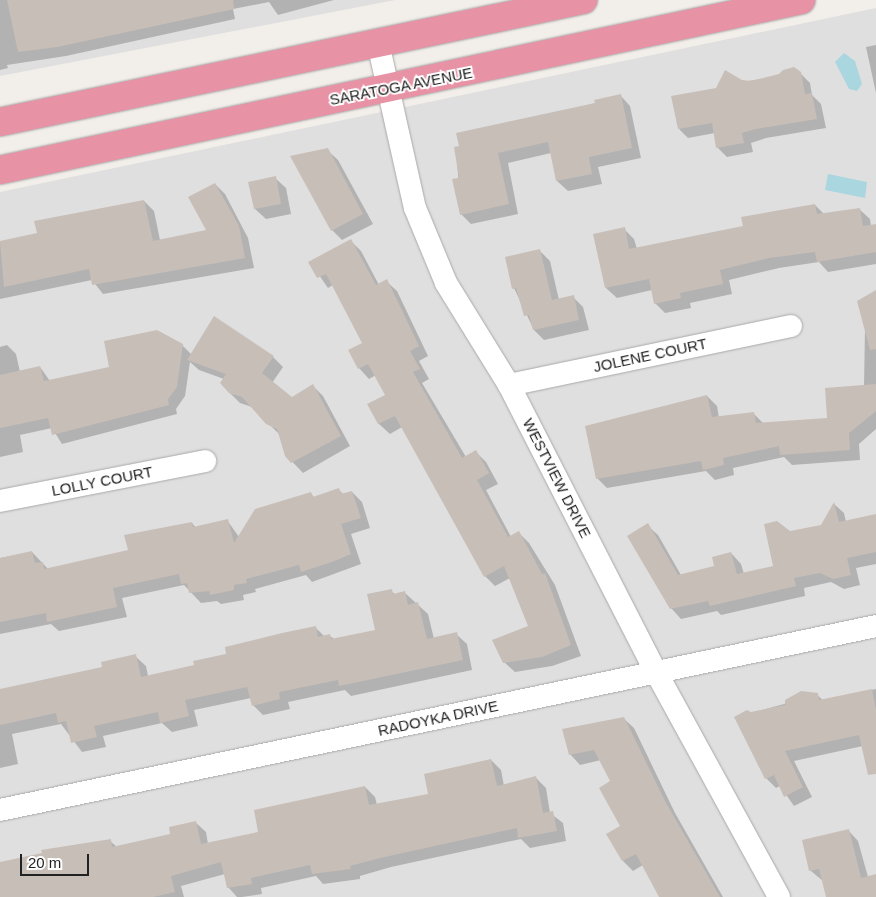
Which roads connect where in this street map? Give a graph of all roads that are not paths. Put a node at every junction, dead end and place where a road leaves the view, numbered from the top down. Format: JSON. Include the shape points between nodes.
{"nodes":[{"id":1,"x":583,"y":0,"type":"edge"},
{"id":2,"x":801,"y":0,"type":"edge"},
{"id":3,"x":378,"y":43,"type":"junction"},
{"id":4,"x":389,"y":88,"type":"junction"},
{"id":5,"x":0,"y":122,"type":"edge"},
{"id":6,"x":0,"y":170,"type":"edge"},
{"id":7,"x":791,"y":326,"type":"dead end"},
{"id":8,"x":509,"y":385,"type":"junction"},
{"id":9,"x":205,"y":460,"type":"dead end"},
{"id":10,"x":0,"y":501,"type":"edge"},
{"id":11,"x":876,"y":626,"type":"edge"},
{"id":12,"x":656,"y":672,"type":"junction"},
{"id":13,"x":0,"y":810,"type":"edge"},
{"id":14,"x":779,"y":897,"type":"edge"}],
"edges":[{"from":1,"to":3,"type":"highway"},
{"from":2,"to":4,"type":"highway","name":"SARATOGA AVENUE"},
{"from":3,"to":4,"type":"street","name":"WESTVIEW DRIVE"},
{"from":3,"to":5,"type":"highway"},
{"from":4,"to":6,"type":"highway","name":"SARATOGA AVENUE"},
{"from":4,"to":8,"type":"street","name":"WESTVIEW DRIVE","via":[[416,208],[439,267]]},
{"from":7,"to":8,"type":"street","name":"JOLENE COURT"},
{"from":8,"to":12,"type":"street","name":"WESTVIEW DRIVE"},
{"from":9,"to":10,"type":"street","name":"LOLLY COURT"},
{"from":11,"to":12,"type":"street","name":"RADOYKA DRIVE"},
{"from":12,"to":13,"type":"street","name":"RADOYKA DRIVE"},
{"from":12,"to":14,"type":"street","name":"WESTVIEW DRIVE"}]}
